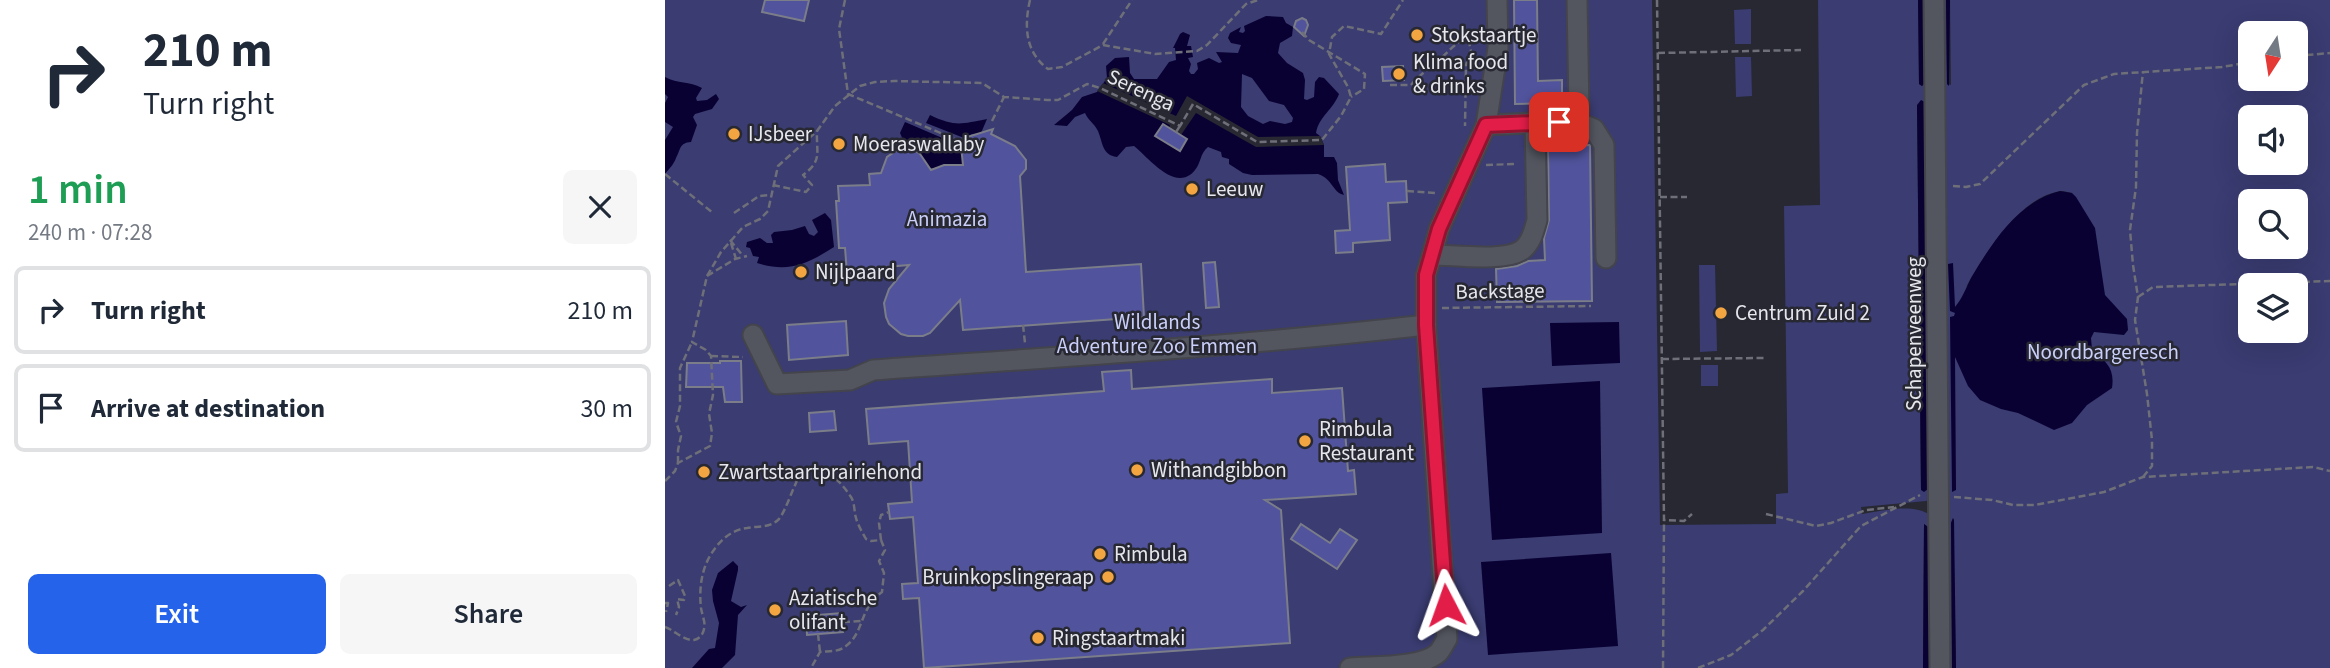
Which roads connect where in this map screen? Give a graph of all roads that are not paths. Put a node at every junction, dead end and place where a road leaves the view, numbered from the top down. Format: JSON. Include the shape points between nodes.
{"nodes":[{"id":1,"x":1497,"y":0,"type":"edge"},
{"id":2,"x":1577,"y":0,"type":"edge"},
{"id":3,"x":1934,"y":0,"type":"edge"},
{"id":4,"x":1575,"y":121,"type":"junction"},
{"id":5,"x":1535,"y":124,"type":"junction"},
{"id":6,"x":1486,"y":125,"type":"junction"},
{"id":7,"x":1432,"y":255,"type":"junction"},
{"id":8,"x":1606,"y":258,"type":"dead end"},
{"id":9,"x":1426,"y":317,"type":"junction"},
{"id":10,"x":753,"y":335,"type":"dead end"},
{"id":11,"x":1350,"y":668,"type":"edge"},
{"id":12,"x":1940,"y":668,"type":"edge"}],
"edges":[{"from":1,"to":6,"type":"street","via":[[1498,48]]},
{"from":2,"to":4,"type":"street","via":[[1579,110]]},
{"from":3,"to":12,"type":"street","name":"Schapenveenweg"},
{"from":4,"to":5,"type":"street"},
{"from":4,"to":8,"type":"street","via":[[1594,128],[1604,145]]},
{"from":5,"to":6,"type":"street"},
{"from":5,"to":7,"type":"street","via":[[1537,220],[1523,249],[1509,256]]},
{"from":6,"to":7,"type":"street","via":[[1439,229]]},
{"from":7,"to":9,"type":"street","via":[[1426,275]]},
{"from":9,"to":10,"type":"street","via":[[1342,334],[873,370],[850,380],[778,384]]},
{"from":9,"to":11,"type":"street","via":[[1447,639],[1440,651],[1416,663]]}]}
